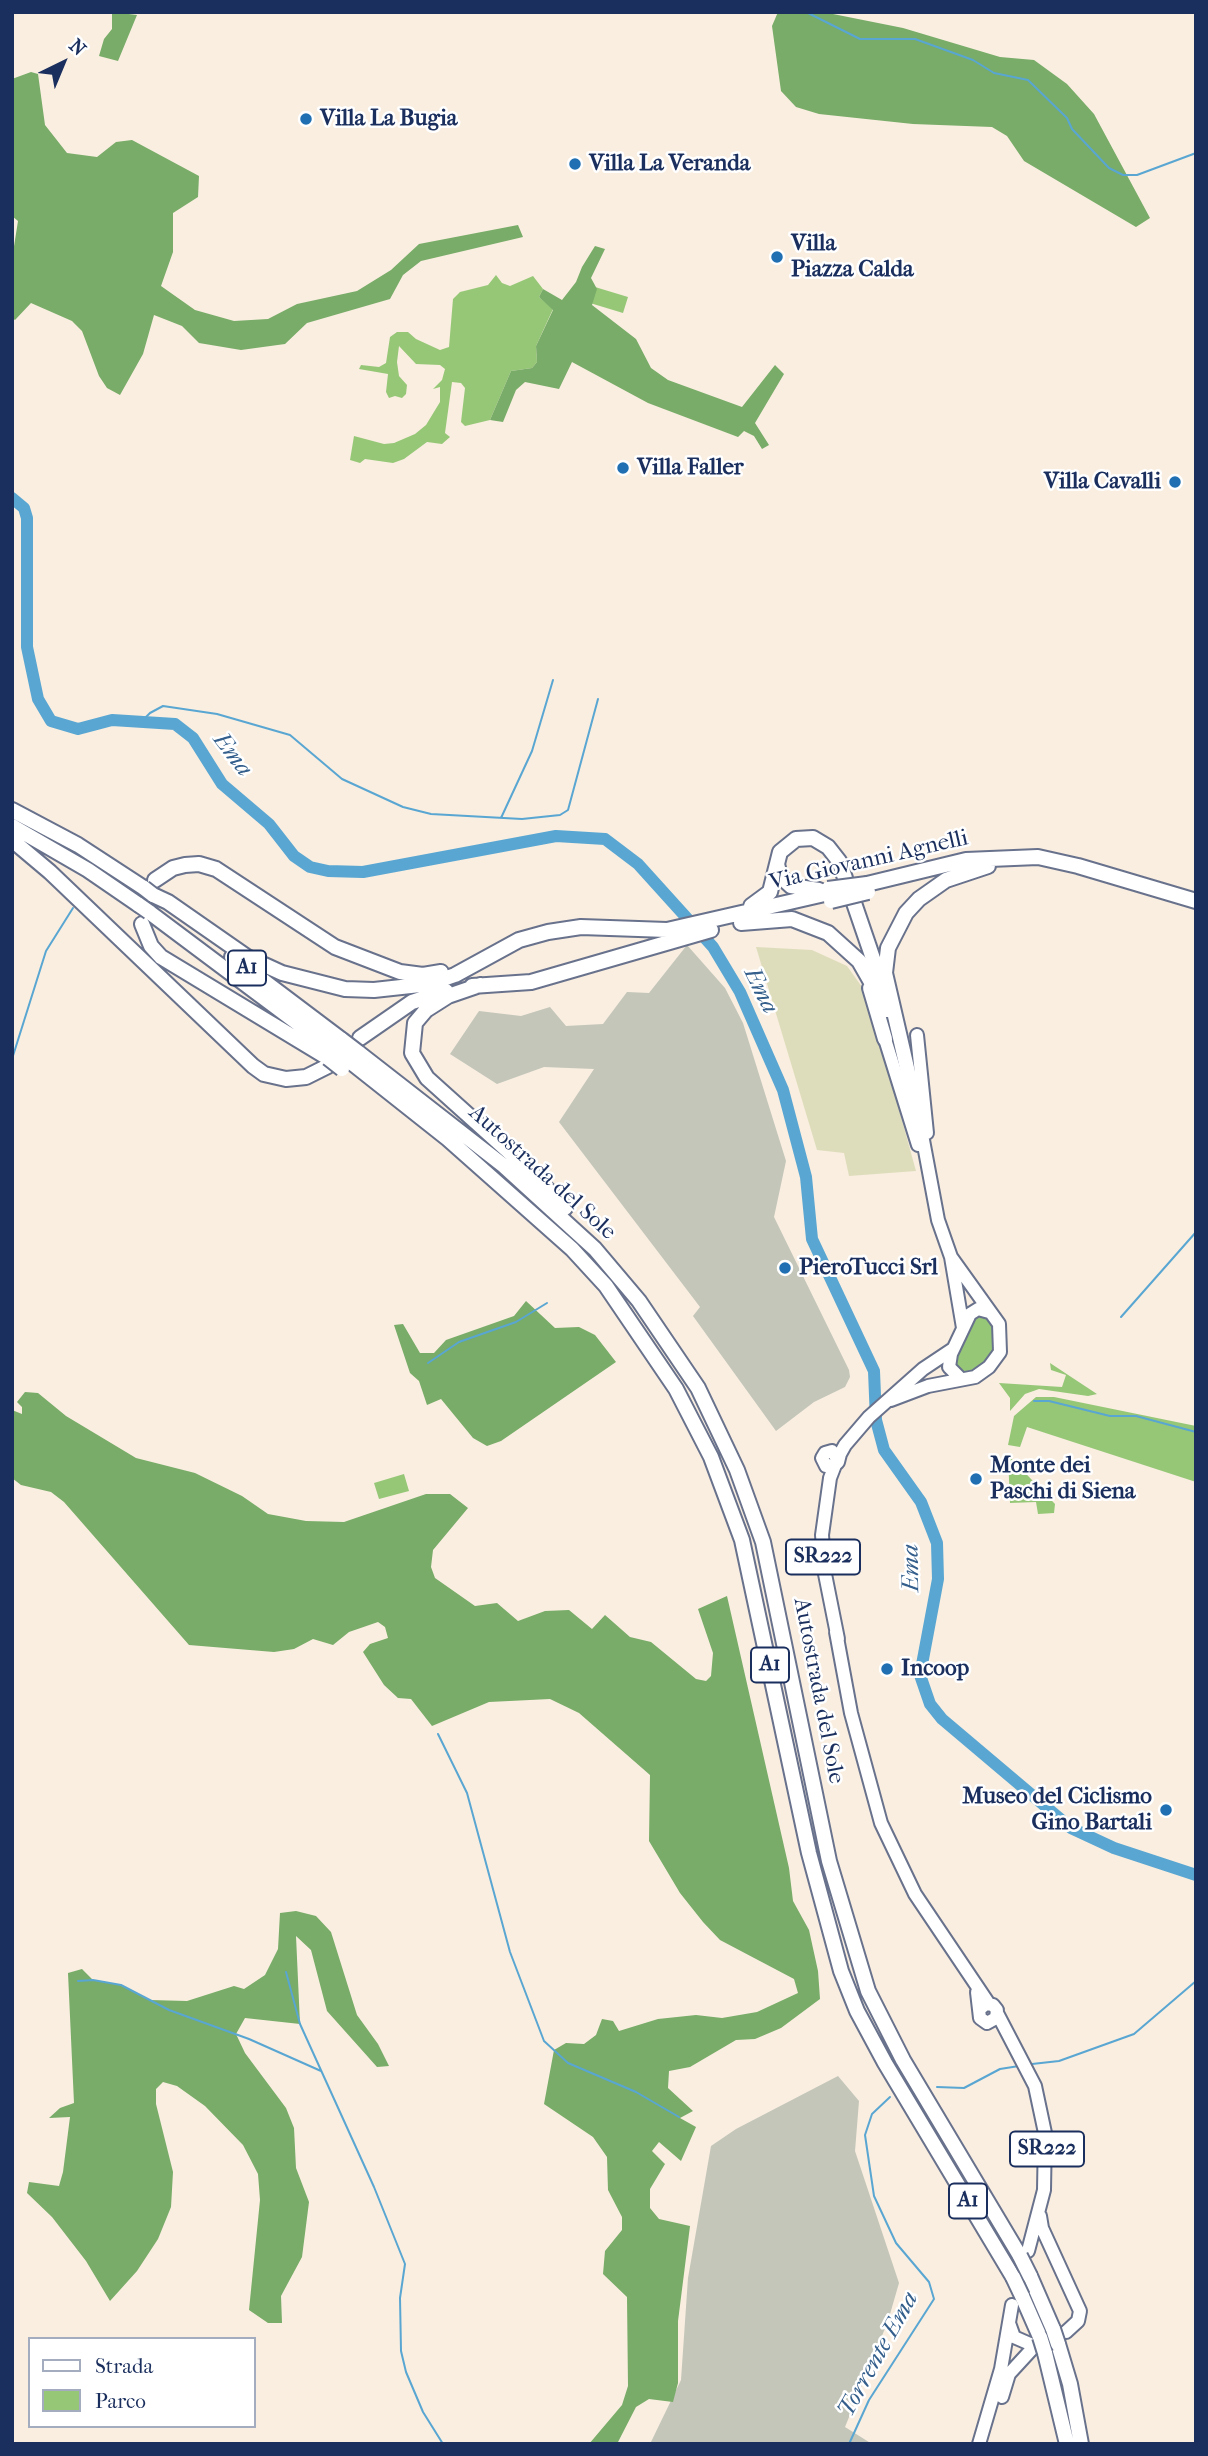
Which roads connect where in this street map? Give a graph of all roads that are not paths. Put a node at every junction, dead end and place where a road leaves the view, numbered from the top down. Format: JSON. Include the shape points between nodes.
{"nodes":[{"id":1,"x":12,"y":810,"type":"edge"},
{"id":2,"x":12,"y":826,"type":"edge"},
{"id":3,"x":12,"y":840,"type":"edge"},
{"id":4,"x":777,"y":862,"type":"junction"},
{"id":5,"x":1036,"y":862,"type":"junction"},
{"id":6,"x":1061,"y":865,"type":"junction"},
{"id":7,"x":988,"y":866,"type":"junction"},
{"id":8,"x":845,"y":878,"type":"dead end"},
{"id":9,"x":151,"y":888,"type":"junction"},
{"id":10,"x":867,"y":888,"type":"junction"},
{"id":11,"x":829,"y":894,"type":"junction"},
{"id":12,"x":1196,"y":901,"type":"edge"},
{"id":13,"x":853,"y":903,"type":"dead end"},
{"id":14,"x":1196,"y":910,"type":"edge"},
{"id":15,"x":143,"y":914,"type":"junction"},
{"id":16,"x":716,"y":923,"type":"junction"},
{"id":17,"x":741,"y":923,"type":"junction"},
{"id":18,"x":669,"y":935,"type":"junction"},
{"id":19,"x":486,"y":959,"type":"junction"},
{"id":20,"x":480,"y":985,"type":"junction"},
{"id":21,"x":892,"y":1013,"type":"junction"},
{"id":22,"x":891,"y":1034,"type":"junction"},
{"id":23,"x":917,"y":1035,"type":"dead end"},
{"id":24,"x":343,"y":1055,"type":"junction"},
{"id":25,"x":922,"y":1137,"type":"junction"},
{"id":26,"x":951,"y":1257,"type":"junction"},
{"id":27,"x":989,"y":1312,"type":"junction"},
{"id":28,"x":963,"y":1328,"type":"junction"},
{"id":29,"x":953,"y":1349,"type":"junction"},
{"id":30,"x":678,"y":1355,"type":"junction"},
{"id":31,"x":961,"y":1379,"type":"junction"},
{"id":32,"x":891,"y":1400,"type":"junction"},
{"id":33,"x":1040,"y":2212,"type":"junction"},
{"id":34,"x":1026,"y":2253,"type":"junction"},
{"id":35,"x":1058,"y":2257,"type":"junction"},
{"id":36,"x":1017,"y":2301,"type":"junction"},
{"id":37,"x":1009,"y":2319,"type":"junction"},
{"id":38,"x":1059,"y":2335,"type":"junction"},
{"id":39,"x":1037,"y":2346,"type":"junction"},
{"id":40,"x":979,"y":2444,"type":"edge"},
{"id":41,"x":987,"y":2444,"type":"edge"},
{"id":42,"x":1066,"y":2444,"type":"edge"},
{"id":43,"x":1081,"y":2444,"type":"edge"}],
"edges":[{"from":1,"to":9,"type":"highway","name":"Autostrada del Sole","number":"A1"},
{"from":2,"to":15,"type":"highway","name":"Autostrada del Sole","number":"A1","via":[[79,864]]},
{"from":3,"to":24,"type":"highway","via":[[259,1071],[275,1077],[306,1077]]},
{"from":4,"to":8,"type":"highway","via":[[790,842],[813,838],[836,855]]},
{"from":4,"to":11,"type":"highway","via":[[780,876],[791,886]]},
{"from":4,"to":16,"type":"highway","via":[[767,897]]},
{"from":5,"to":6,"type":"highway","name":"Via Giovanni Agnelli"},
{"from":5,"to":7,"type":"highway","name":"Via Giovanni Agnelli"},
{"from":5,"to":10,"type":"highway","name":"Via Giovanni Agnelli","via":[[966,860]]},
{"from":6,"to":12,"type":"highway","name":"Via Giovanni Agnelli"},
{"from":6,"to":14,"type":"highway","name":"Via Giovanni Agnelli"},
{"from":7,"to":10,"type":"highway","name":"Via Giovanni Agnelli"},
{"from":7,"to":21,"type":"highway","via":[[946,880],[906,913],[885,961]]},
{"from":9,"to":19,"type":"highway","via":[[247,957],[282,973],[345,989],[418,987]]},
{"from":9,"to":19,"type":"highway","via":[[173,868],[199,864],[216,869],[335,947],[400,972],[423,975]]},
{"from":9,"to":24,"type":"highway","name":"Autostrada del Sole","number":"A1"},
{"from":10,"to":11,"type":"highway","bridge":true},
{"from":11,"to":16,"type":"highway","name":"Via Giovanni Agnelli"},
{"from":11,"to":17,"type":"highway","name":"Via Giovanni Agnelli"},
{"from":13,"to":21,"type":"highway"},
{"from":15,"to":24,"type":"highway","name":"Autostrada del Sole","number":"A1"},
{"from":15,"to":24,"type":"highway","via":[[150,946],[161,957]]},
{"from":16,"to":17,"type":"highway","name":"Via Giovanni Agnelli"},
{"from":16,"to":18,"type":"highway","name":"Via Giovanni Agnelli"},
{"from":17,"to":22,"type":"highway","via":[[792,919],[828,933],[867,973]]},
{"from":18,"to":19,"type":"highway","name":"Via Giovanni Agnelli","via":[[581,927],[519,940]]},
{"from":18,"to":20,"type":"highway","name":"Via Giovanni Agnelli","via":[[531,982]]},
{"from":20,"to":24,"type":"highway","via":[[412,1002]]},
{"from":20,"to":30,"type":"highway","via":[[440,1000],[415,1023],[412,1054],[419,1069],[527,1168],[607,1251],[659,1317]]},
{"from":21,"to":22,"type":"highway"},
{"from":22,"to":25,"type":"highway"},
{"from":22,"to":25,"type":"main road","via":[[890,1053],[920,1150]]},
{"from":23,"to":25,"type":"main road","via":[[928,1131]]},
{"from":24,"to":30,"type":"highway","name":"Autostrada del Sole","number":"A1","via":[[439,1113],[557,1212],[617,1273]]},
{"from":24,"to":36,"type":"highway","name":"Autostrada del Sole","number":"A1","bridge":true,"via":[[448,1139],[562,1240],[606,1286],[676,1389],[711,1457],[742,1540],[824,1914],[857,2011],[1013,2277]]},
{"from":25,"to":26,"type":"main road","via":[[934,1202]]},
{"from":26,"to":27,"type":"main road"},
{"from":26,"to":28,"type":"main road"},
{"from":27,"to":28,"type":"main road","via":[[972,1312]]},
{"from":27,"to":31,"type":"main road","via":[[1000,1329],[1000,1352],[979,1375]]},
{"from":28,"to":29,"type":"main road"},
{"from":29,"to":31,"type":"main road","via":[[949,1367]]},
{"from":29,"to":32,"type":"main road","via":[[923,1369]]},
{"from":30,"to":34,"type":"highway","name":"Autostrada del Sole","number":"A1","via":[[718,1427],[763,1542],[828,1861],[868,1991],[938,2121]]},
{"from":31,"to":32,"type":"main road"},
{"from":32,"to":33,"type":"main road","number":"SR222","via":[[832,1460],[822,1524],[825,1574],[851,1713],[877,1807],[926,1909],[1017,2050],[1035,2086],[1047,2150]]},
{"from":33,"to":34,"type":"main road","number":"SR222"},
{"from":33,"to":35,"type":"main road","number":"SR222","via":[[1042,2228]]},
{"from":34,"to":35,"type":"main road","via":[[1041,2246]]},
{"from":34,"to":38,"type":"highway","name":"Autostrada del Sole","number":"A1","bridge":true,"via":[[1030,2276]]},
{"from":35,"to":38,"type":"main road","number":"SR222","via":[[1080,2311],[1078,2321]]},
{"from":36,"to":37,"type":"main road"},
{"from":36,"to":39,"type":"highway","name":"Autostrada del Sole","number":"A1"},
{"from":37,"to":39,"type":"main road","via":[[1014,2337]]},
{"from":37,"to":40,"type":"main road","via":[[1001,2369]]},
{"from":38,"to":43,"type":"highway","name":"Autostrada del Sole","number":"A1"},
{"from":39,"to":41,"type":"main road","via":[[1010,2374]]},
{"from":39,"to":42,"type":"highway","name":"Autostrada del Sole","number":"A1"}]}
